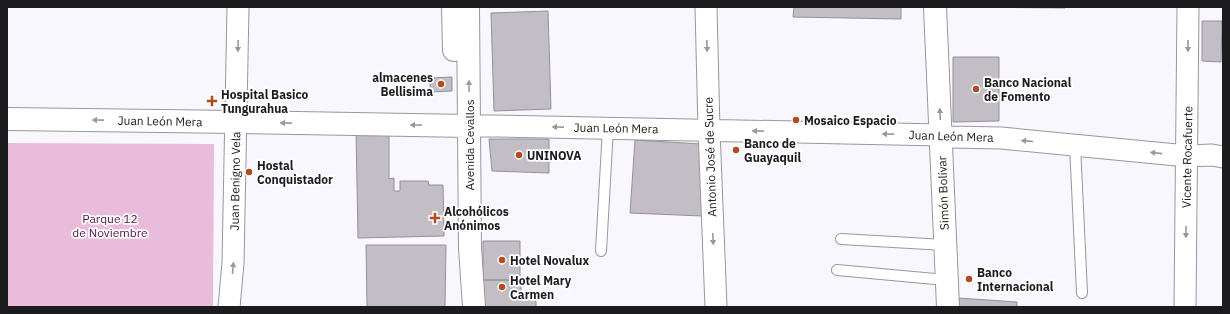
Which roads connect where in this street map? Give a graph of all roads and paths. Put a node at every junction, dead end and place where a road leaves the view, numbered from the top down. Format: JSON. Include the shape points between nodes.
{"nodes":[{"id":1,"x":238,"y":7,"type":"edge"},
{"id":2,"x":453,"y":7,"type":"edge"},
{"id":3,"x":468,"y":7,"type":"edge"},
{"id":4,"x":706,"y":7,"type":"edge"},
{"id":5,"x":935,"y":7,"type":"edge"},
{"id":6,"x":1188,"y":7,"type":"edge"},
{"id":7,"x":7,"y":119,"type":"edge"},
{"id":8,"x":193,"y":122,"type":"junction"},
{"id":9,"x":237,"y":122,"type":"junction"},
{"id":10,"x":462,"y":126,"type":"junction"},
{"id":11,"x":608,"y":128,"type":"junction"},
{"id":12,"x":709,"y":130,"type":"junction"},
{"id":13,"x":7,"y":134,"type":"edge"},
{"id":14,"x":941,"y":135,"type":"junction"},
{"id":15,"x":1075,"y":145,"type":"junction"},
{"id":16,"x":1187,"y":156,"type":"junction"},
{"id":17,"x":1223,"y":157,"type":"edge"},
{"id":18,"x":841,"y":239,"type":"dead end"},
{"id":19,"x":945,"y":245,"type":"junction"},
{"id":20,"x":601,"y":251,"type":"dead end"},
{"id":21,"x":837,"y":270,"type":"dead end"},
{"id":22,"x":946,"y":280,"type":"junction"},
{"id":23,"x":1082,"y":293,"type":"dead end"},
{"id":24,"x":229,"y":307,"type":"edge"},
{"id":25,"x":459,"y":307,"type":"edge"},
{"id":26,"x":474,"y":307,"type":"edge"},
{"id":27,"x":716,"y":307,"type":"edge"},
{"id":28,"x":948,"y":307,"type":"edge"},
{"id":29,"x":1185,"y":307,"type":"edge"}],
"edges":[{"from":1,"to":9,"type":"street","name":"Juan Benigno Vela","one_way":true},
{"from":2,"to":10,"type":"street","name":"Avenida Cevallos"},
{"from":10,"to":3,"type":"street","name":"Avenida Cevallos","one_way":true},
{"from":4,"to":12,"type":"street","name":"Antonio José de Sucre","one_way":true},
{"from":14,"to":5,"type":"street","name":"Simón Bolívar","one_way":true},
{"from":6,"to":16,"type":"street","name":"Vicente Rocafuerte","one_way":true},
{"from":8,"to":7,"type":"street","name":"Juan León Mera","one_way":true},
{"from":8,"to":9,"type":"street","name":"Juan León Mera"},
{"from":8,"to":13,"type":"street","via":[[155,136]]},
{"from":10,"to":9,"type":"street","name":"Juan León Mera","one_way":true},
{"from":24,"to":9,"type":"street","name":"Juan Benigno Vela","one_way":true,"via":[[233,263]]},
{"from":11,"to":10,"type":"street","name":"Juan León Mera","one_way":true},
{"from":10,"to":25,"type":"street","name":"Avenida Cevallos"},
{"from":10,"to":26,"type":"street","name":"Avenida Cevallos"},
{"from":11,"to":12,"type":"street","name":"Juan León Mera"},
{"from":11,"to":20,"type":"lane"},
{"from":14,"to":12,"type":"street","name":"Juan León Mera","one_way":true},
{"from":12,"to":27,"type":"street","name":"Antonio José de Sucre","one_way":true},
{"from":15,"to":14,"type":"street","name":"Juan León Mera","one_way":true},
{"from":14,"to":19,"type":"street","name":"Simón Bolívar"},
{"from":16,"to":15,"type":"street","name":"Juan León Mera","one_way":true},
{"from":15,"to":23,"type":"lane"},
{"from":16,"to":17,"type":"street","name":"Juan León Mera"},
{"from":16,"to":29,"type":"street","name":"Vicente Rocafuerte","one_way":true},
{"from":18,"to":19,"type":"lane"},
{"from":19,"to":22,"type":"street","name":"Simón Bolívar"},
{"from":21,"to":22,"type":"lane"},
{"from":22,"to":28,"type":"street","name":"Simón Bolívar"}]}
